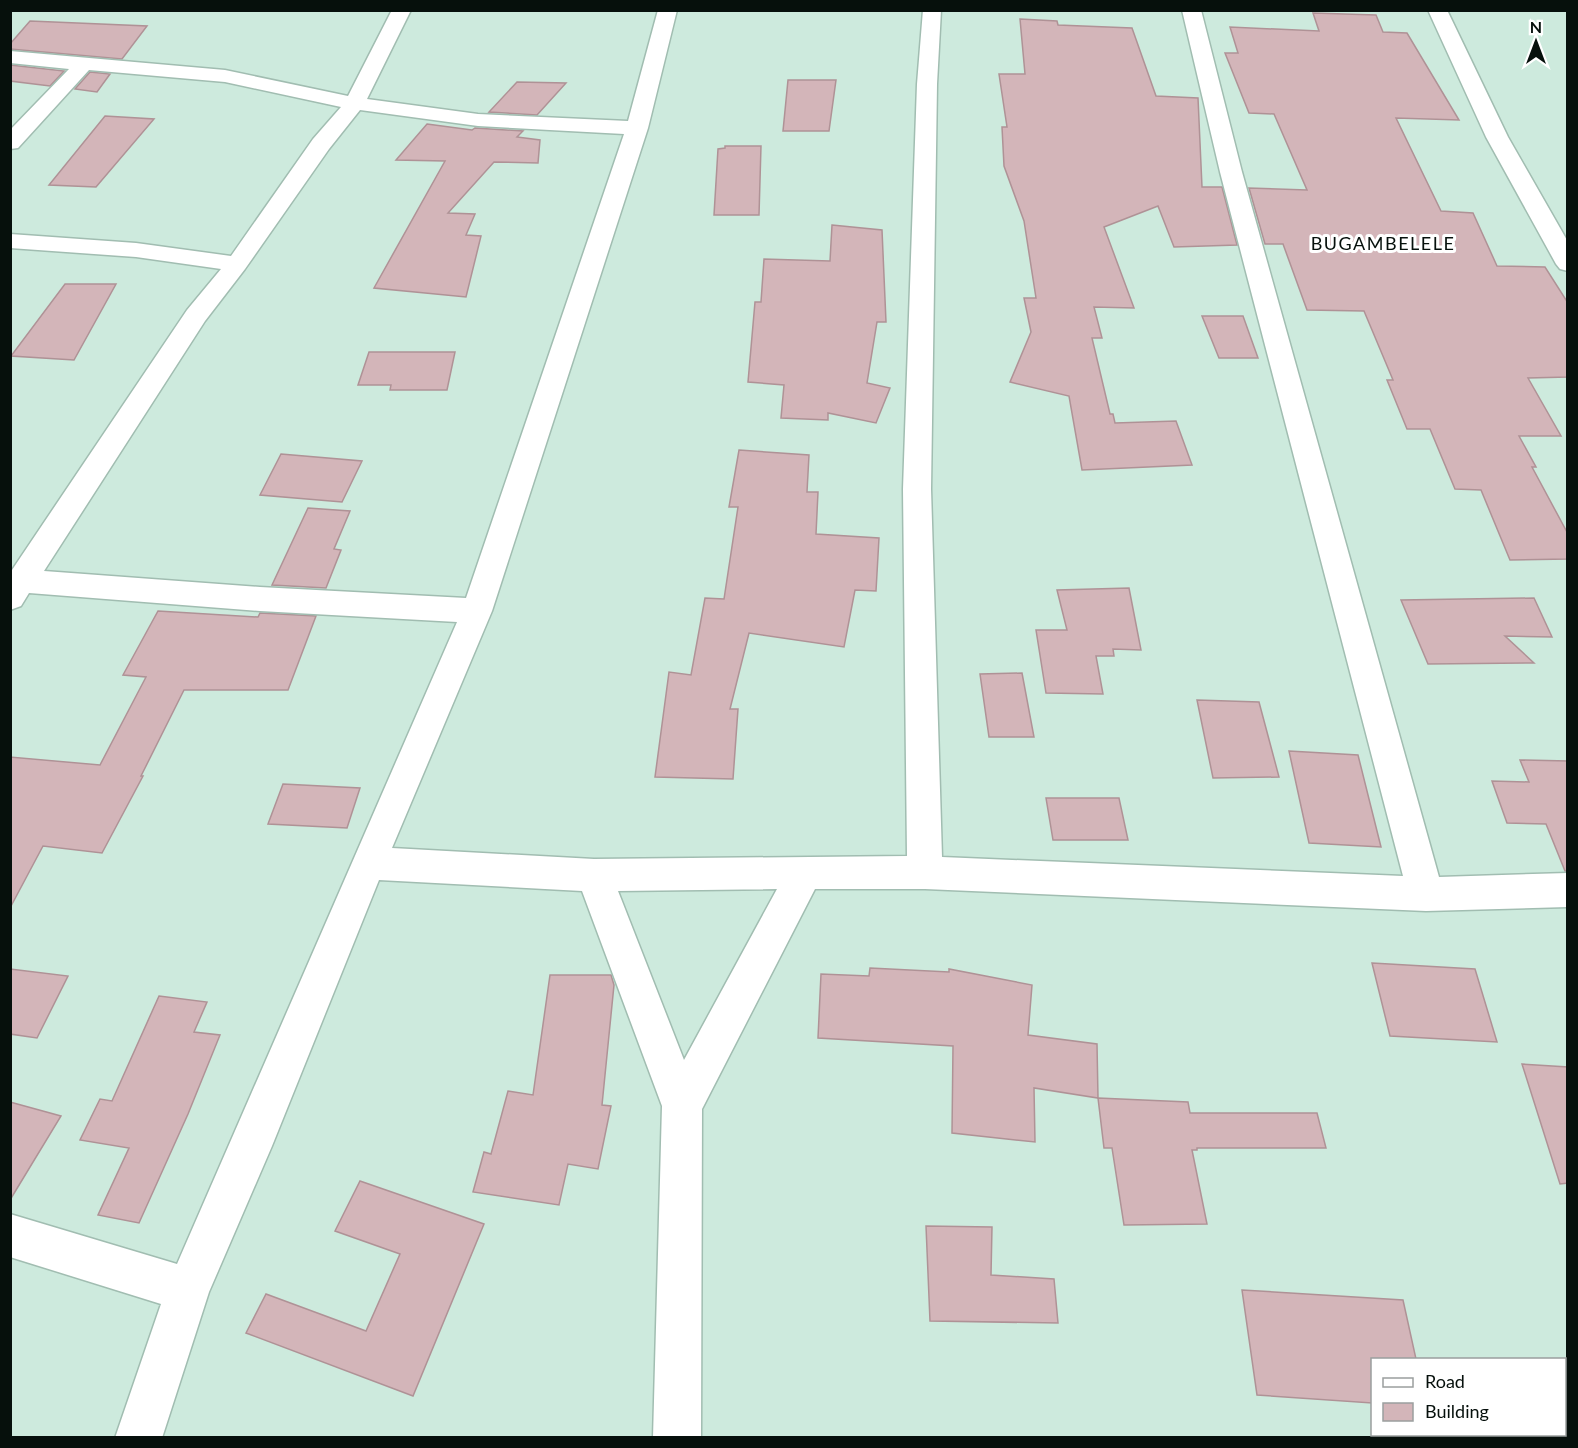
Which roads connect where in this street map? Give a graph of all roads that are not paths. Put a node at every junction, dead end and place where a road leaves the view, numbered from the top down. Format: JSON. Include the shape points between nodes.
{"nodes":[{"id":1,"x":402,"y":10,"type":"edge"},
{"id":2,"x":668,"y":10,"type":"edge"},
{"id":3,"x":932,"y":10,"type":"edge"},
{"id":4,"x":1191,"y":10,"type":"edge"},
{"id":5,"x":1437,"y":10,"type":"edge"},
{"id":6,"x":10,"y":57,"type":"edge"},
{"id":7,"x":84,"y":64,"type":"junction"},
{"id":8,"x":355,"y":103,"type":"junction"},
{"id":9,"x":637,"y":128,"type":"junction"},
{"id":10,"x":10,"y":143,"type":"edge"},
{"id":11,"x":10,"y":241,"type":"edge"},
{"id":12,"x":237,"y":264,"type":"junction"},
{"id":13,"x":1568,"y":264,"type":"edge"},
{"id":14,"x":16,"y":589,"type":"edge"},
{"id":15,"x":477,"y":611,"type":"junction"},
{"id":16,"x":368,"y":862,"type":"junction"},
{"id":17,"x":805,"y":872,"type":"junction"},
{"id":18,"x":925,"y":873,"type":"junction"},
{"id":19,"x":594,"y":875,"type":"junction"},
{"id":20,"x":1568,"y":890,"type":"edge"},
{"id":21,"x":1426,"y":894,"type":"junction"},
{"id":22,"x":682,"y":1106,"type":"junction"},
{"id":23,"x":10,"y":1235,"type":"edge"},
{"id":24,"x":188,"y":1290,"type":"junction"},
{"id":25,"x":138,"y":1437,"type":"edge"},
{"id":26,"x":678,"y":1437,"type":"edge"}],
"edges":[{"from":1,"to":8,"type":"street"},
{"from":2,"to":9,"type":"street"},
{"from":3,"to":18,"type":"street","via":[[917,489]]},
{"from":4,"to":21,"type":"street"},
{"from":5,"to":13,"type":"street","via":[[1497,136]]},
{"from":6,"to":7,"type":"street"},
{"from":7,"to":8,"type":"street","via":[[225,76]]},
{"from":7,"to":10,"type":"street"},
{"from":8,"to":9,"type":"street","via":[[478,120]]},
{"from":8,"to":12,"type":"street","via":[[321,144]]},
{"from":9,"to":15,"type":"street"},
{"from":11,"to":12,"type":"street","via":[[136,250]]},
{"from":12,"to":14,"type":"street","via":[[196,316]]},
{"from":14,"to":15,"type":"street"},
{"from":15,"to":16,"type":"street"},
{"from":16,"to":19,"type":"street"},
{"from":16,"to":24,"type":"street"},
{"from":17,"to":18,"type":"street"},
{"from":17,"to":19,"type":"street"},
{"from":17,"to":22,"type":"street"},
{"from":18,"to":21,"type":"street"},
{"from":19,"to":22,"type":"street"},
{"from":20,"to":21,"type":"street"},
{"from":22,"to":26,"type":"street"},
{"from":23,"to":24,"type":"street"},
{"from":24,"to":25,"type":"street"}]}
